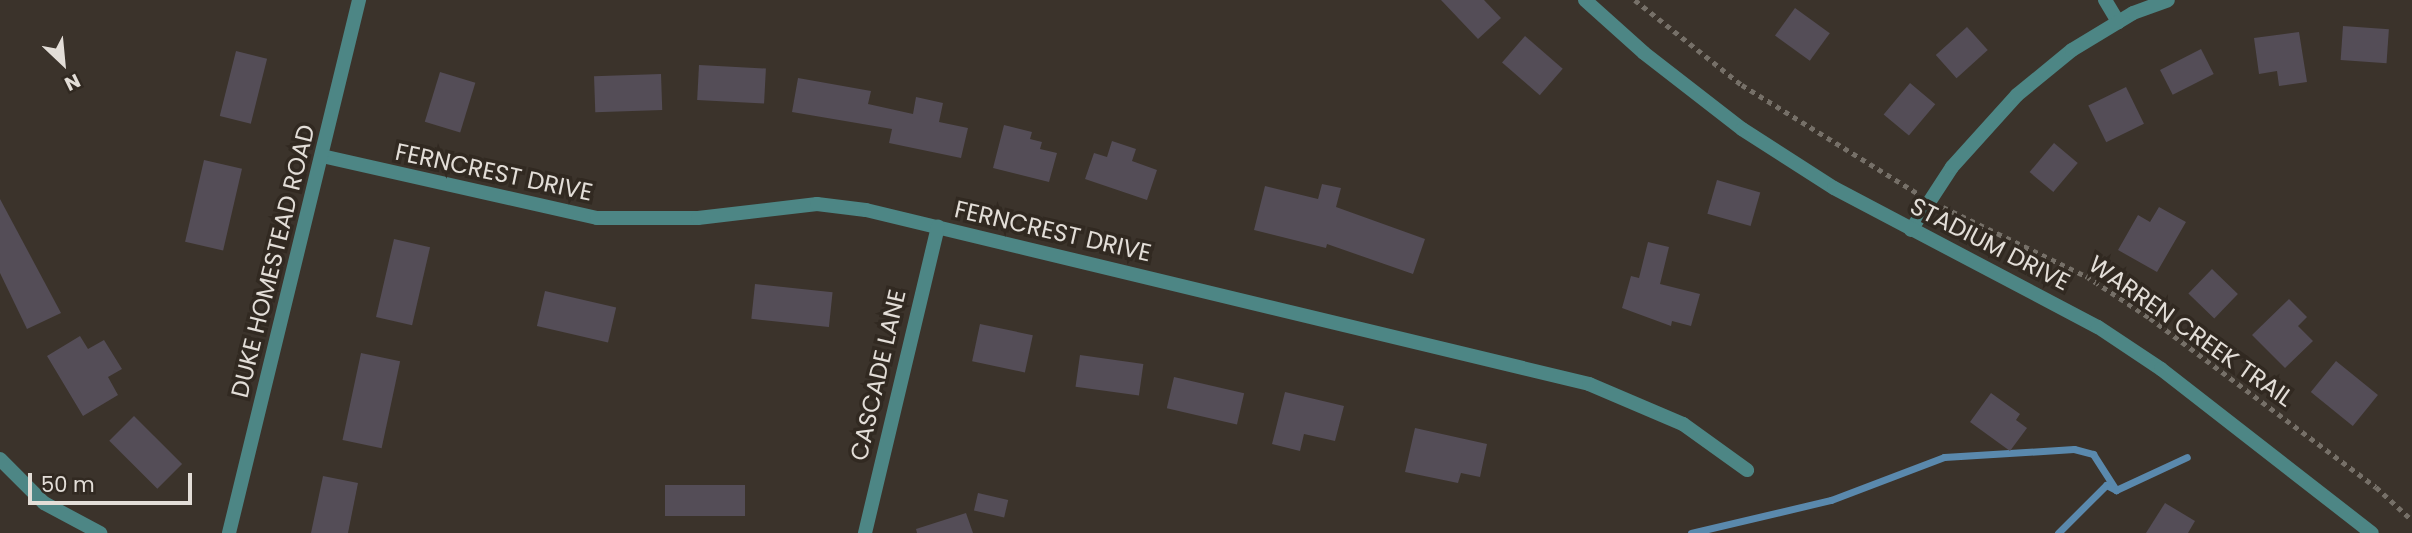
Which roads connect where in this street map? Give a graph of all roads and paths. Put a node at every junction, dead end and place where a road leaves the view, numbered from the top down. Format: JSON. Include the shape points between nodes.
{"nodes":[{"id":1,"x":359,"y":0,"type":"edge"},
{"id":2,"x":1585,"y":0,"type":"edge"},
{"id":3,"x":1635,"y":0,"type":"edge"},
{"id":4,"x":2105,"y":0,"type":"edge"},
{"id":5,"x":2168,"y":0,"type":"edge"},
{"id":6,"x":2118,"y":23,"type":"junction"},
{"id":7,"x":323,"y":156,"type":"junction"},
{"id":8,"x":1932,"y":201,"type":"junction"},
{"id":9,"x":938,"y":227,"type":"junction"},
{"id":10,"x":1911,"y":230,"type":"junction"},
{"id":11,"x":0,"y":459,"type":"edge"},
{"id":12,"x":1747,"y":470,"type":"dead end"},
{"id":13,"x":2412,"y":520,"type":"edge"},
{"id":14,"x":100,"y":533,"type":"edge"},
{"id":15,"x":229,"y":533,"type":"edge"},
{"id":16,"x":864,"y":533,"type":"edge"},
{"id":17,"x":2372,"y":533,"type":"edge"}],
"edges":[{"from":1,"to":7,"type":"street","name":"DUKE HOMESTEAD ROAD"},
{"from":2,"to":10,"type":"street","name":"STADIUM DRIVE","via":[[1742,129]]},
{"from":3,"to":8,"type":"path","name":"WARREN CREEK TRAIL","via":[[1742,85]]},
{"from":4,"to":6,"type":"street"},
{"from":5,"to":6,"type":"street"},
{"from":6,"to":8,"type":"street","via":[[2072,50],[2017,95],[1952,167]]},
{"from":7,"to":9,"type":"street","name":"FERNCREST DRIVE","via":[[597,218],[666,220],[817,204]]},
{"from":7,"to":15,"type":"street","name":"DUKE HOMESTEAD ROAD"},
{"from":8,"to":10,"type":"street"},
{"from":8,"to":13,"type":"path","name":"WARREN CREEK TRAIL","via":[[2086,276],[2139,311],[2334,455]]},
{"from":9,"to":12,"type":"street","name":"FERNCREST DRIVE","via":[[1589,384],[1683,424]]},
{"from":9,"to":16,"type":"street","name":"CASCADE LANE"},
{"from":10,"to":17,"type":"street","name":"STADIUM DRIVE","via":[[2098,327],[2161,369]]},
{"from":11,"to":14,"type":"street","via":[[44,503]]}]}
